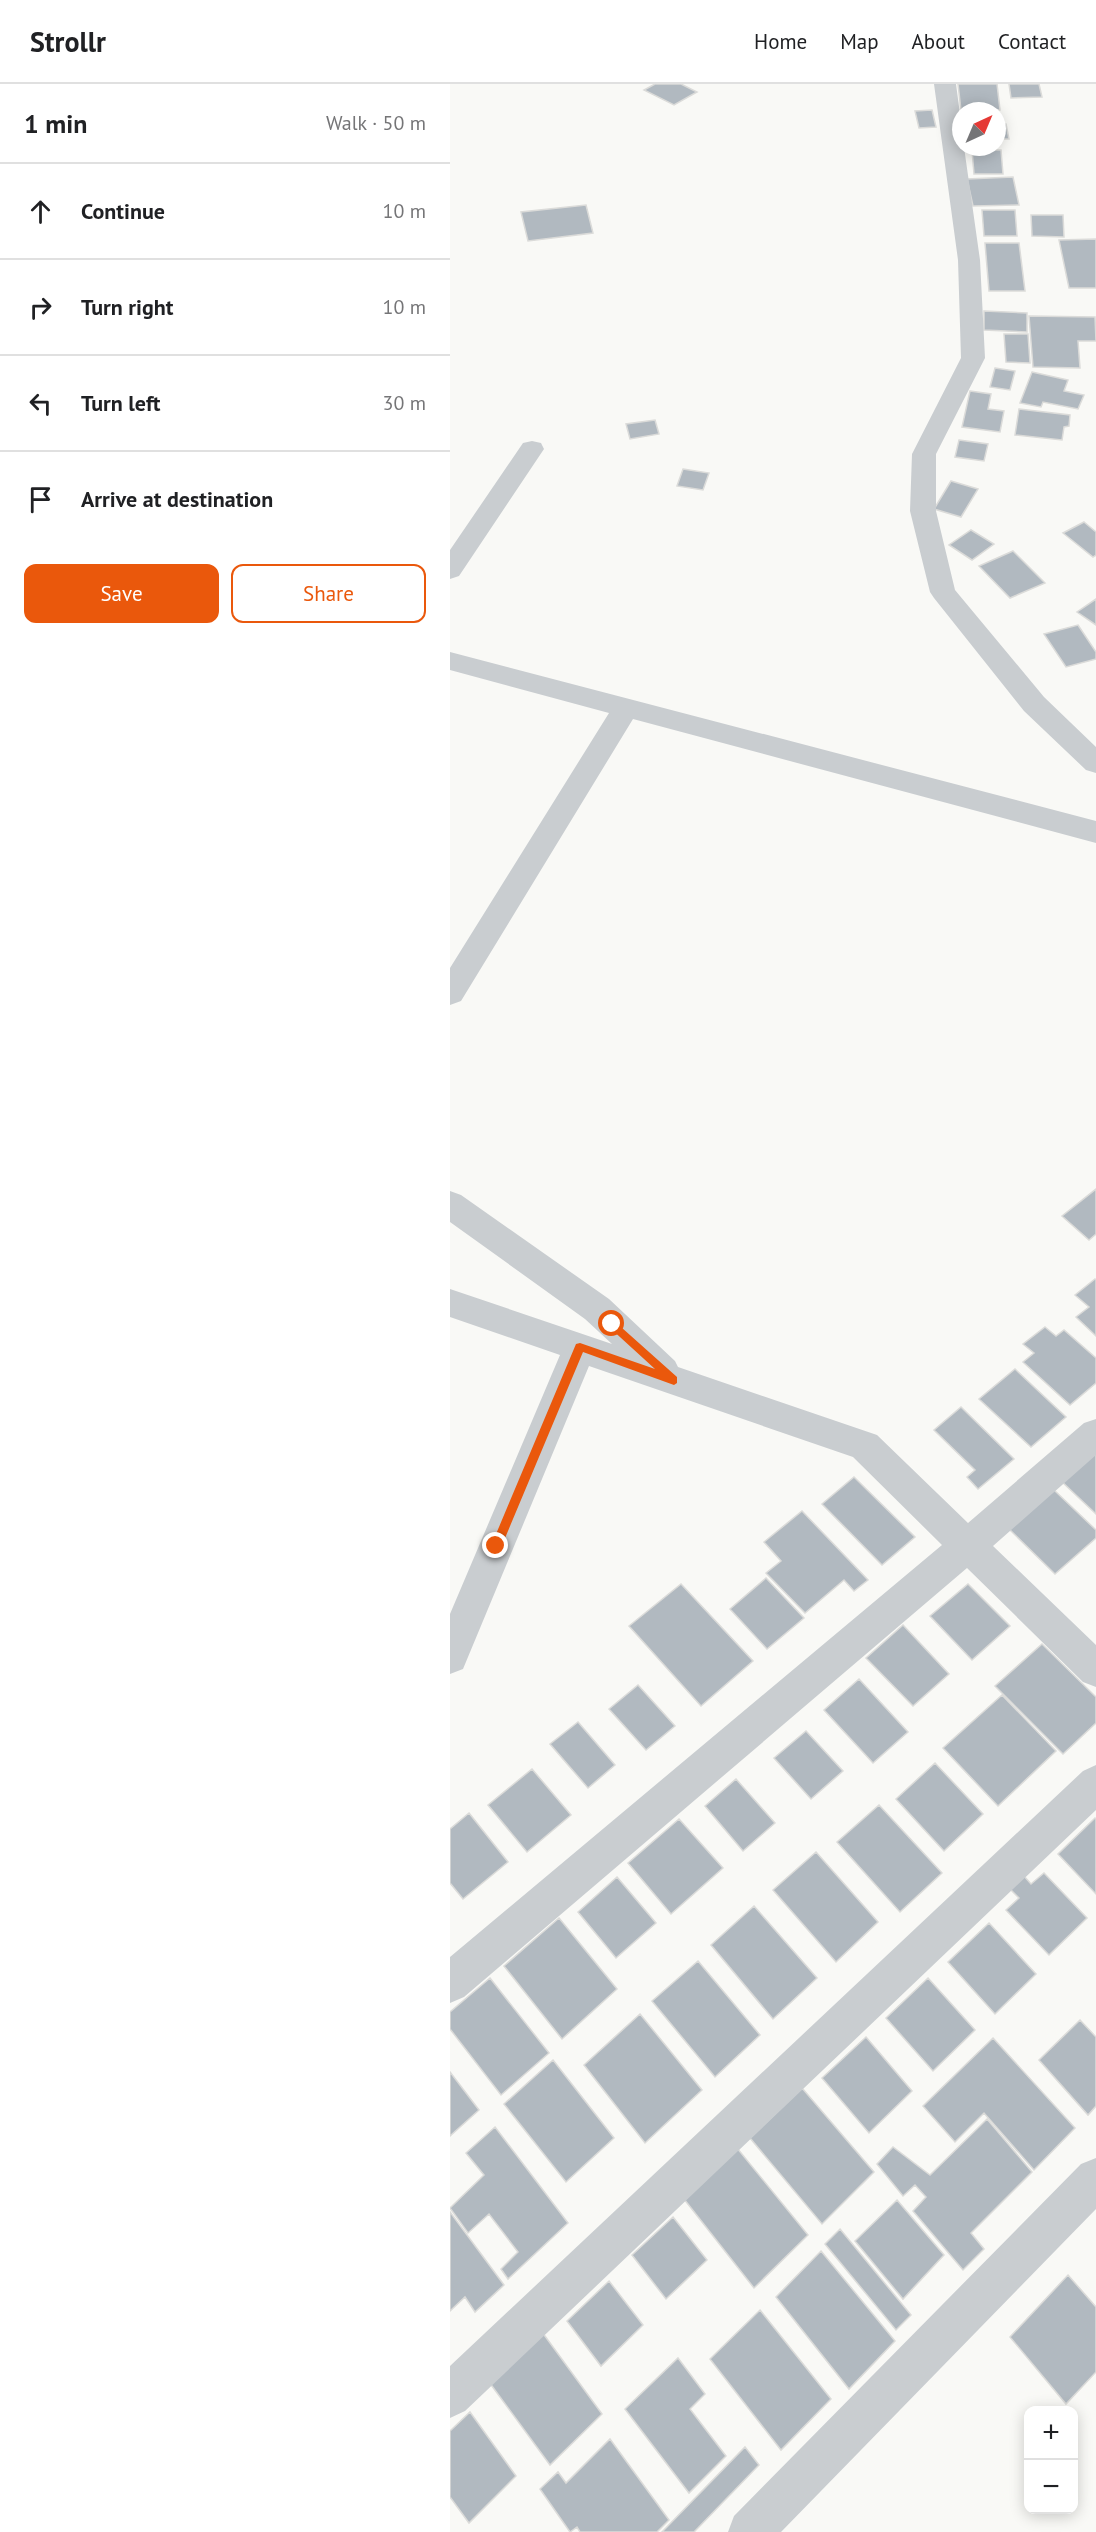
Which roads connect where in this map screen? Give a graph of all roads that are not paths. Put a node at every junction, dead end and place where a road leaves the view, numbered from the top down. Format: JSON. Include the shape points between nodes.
{"nodes":[{"id":1,"x":945,"y":84,"type":"edge"},
{"id":2,"x":532,"y":449,"type":"dead end"},
{"id":3,"x":450,"y":570,"type":"edge"},
{"id":4,"x":450,"y":661,"type":"edge"},
{"id":5,"x":627,"y":707,"type":"junction"},
{"id":6,"x":1096,"y":762,"type":"edge"},
{"id":7,"x":1096,"y":832,"type":"edge"},
{"id":8,"x":450,"y":993,"type":"edge"},
{"id":9,"x":450,"y":1204,"type":"edge"},
{"id":10,"x":450,"y":1303,"type":"edge"},
{"id":11,"x":580,"y":1347,"type":"junction"},
{"id":12,"x":674,"y":1380,"type":"junction"},
{"id":13,"x":1096,"y":1434,"type":"edge"},
{"id":14,"x":968,"y":1545,"type":"junction"},
{"id":15,"x":450,"y":1657,"type":"edge"},
{"id":16,"x":1096,"y":1670,"type":"edge"},
{"id":17,"x":1096,"y":1784,"type":"edge"},
{"id":18,"x":450,"y":1983,"type":"edge"},
{"id":19,"x":1096,"y":2180,"type":"edge"},
{"id":20,"x":450,"y":2396,"type":"edge"},
{"id":21,"x":750,"y":2532,"type":"edge"}],
"edges":[{"from":1,"to":6,"type":"street","via":[[969,260],[973,358],[924,454],[923,511],[943,592],[1034,705]]},
{"from":2,"to":3,"type":"street"},
{"from":4,"to":5,"type":"street"},
{"from":5,"to":7,"type":"street"},
{"from":5,"to":8,"type":"street"},
{"from":9,"to":12,"type":"street","via":[[597,1310]]},
{"from":10,"to":11,"type":"street"},
{"from":11,"to":12,"type":"street"},
{"from":11,"to":15,"type":"street"},
{"from":12,"to":14,"type":"street","via":[[865,1446]]},
{"from":13,"to":14,"type":"street"},
{"from":14,"to":16,"type":"street"},
{"from":14,"to":18,"type":"street"},
{"from":17,"to":20,"type":"street"},
{"from":19,"to":21,"type":"street"}]}
